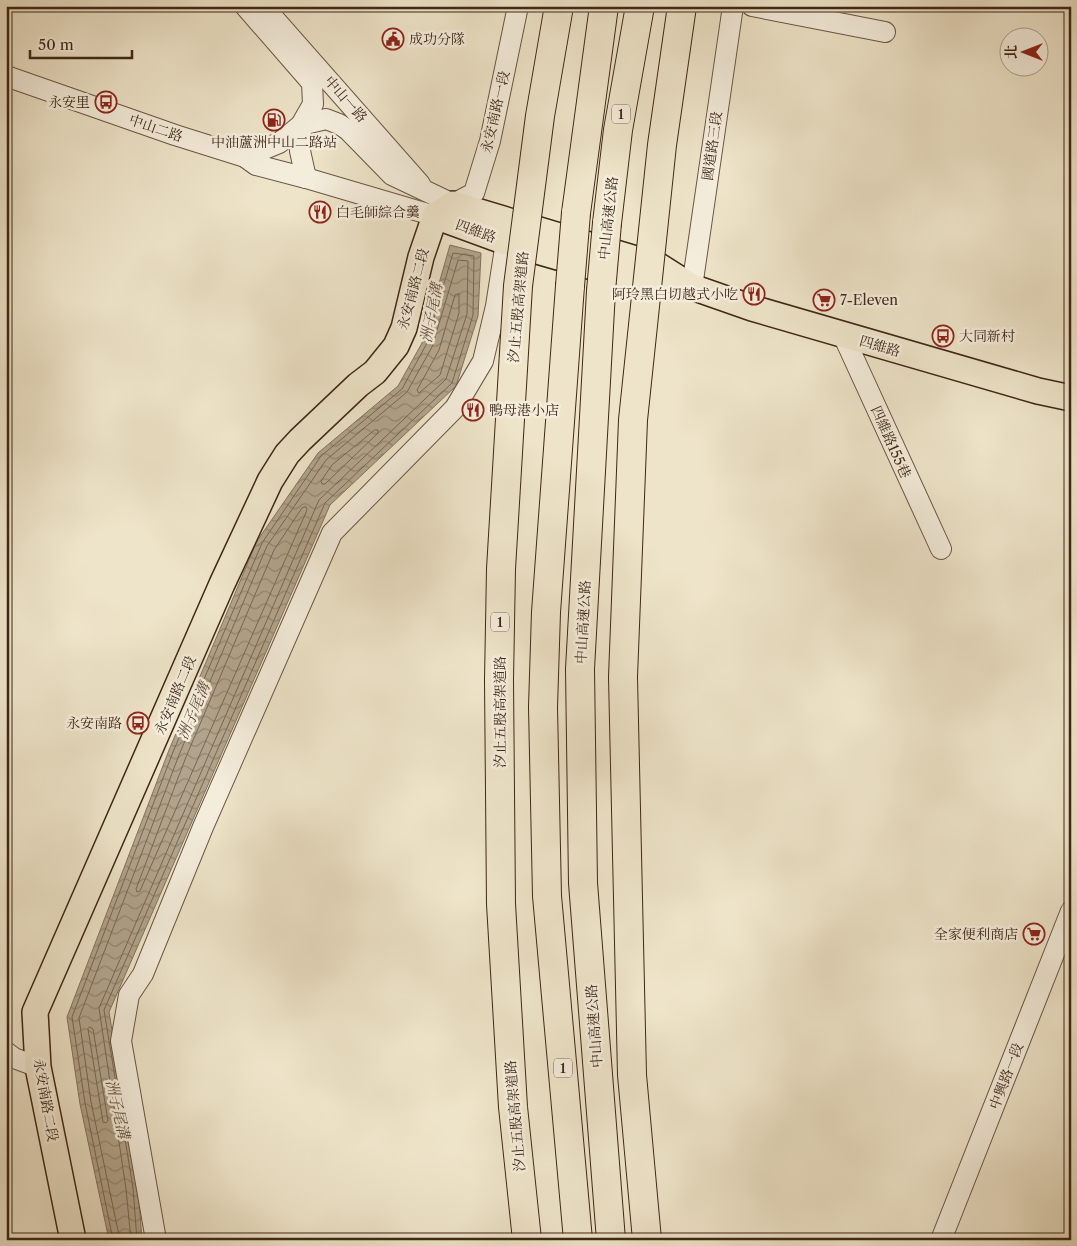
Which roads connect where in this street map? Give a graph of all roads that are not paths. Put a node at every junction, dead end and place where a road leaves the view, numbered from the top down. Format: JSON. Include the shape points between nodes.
{"nodes":[{"id":1,"x":244,"y":6,"type":"edge"},
{"id":2,"x":263,"y":6,"type":"edge"},
{"id":3,"x":518,"y":6,"type":"edge"},
{"id":4,"x":559,"y":6,"type":"edge"},
{"id":5,"x":604,"y":6,"type":"edge"},
{"id":6,"x":640,"y":6,"type":"edge"},
{"id":7,"x":682,"y":6,"type":"edge"},
{"id":8,"x":733,"y":6,"type":"edge"},
{"id":9,"x":752,"y":6,"type":"edge"},
{"id":10,"x":885,"y":32,"type":"dead end"},
{"id":11,"x":6,"y":76,"type":"edge"},
{"id":12,"x":301,"y":125,"type":"junction"},
{"id":13,"x":245,"y":157,"type":"junction"},
{"id":14,"x":306,"y":178,"type":"junction"},
{"id":15,"x":438,"y":204,"type":"junction"},
{"id":16,"x":506,"y":242,"type":"junction"},
{"id":17,"x":692,"y":287,"type":"junction"},
{"id":18,"x":843,"y":335,"type":"junction"},
{"id":19,"x":1071,"y":398,"type":"edge"},
{"id":20,"x":941,"y":549,"type":"dead end"},
{"id":21,"x":1071,"y":912,"type":"edge"},
{"id":22,"x":6,"y":1052,"type":"edge"},
{"id":23,"x":38,"y":1068,"type":"junction"},
{"id":24,"x":73,"y":1240,"type":"edge"},
{"id":25,"x":156,"y":1240,"type":"edge"},
{"id":26,"x":526,"y":1240,"type":"edge"},
{"id":27,"x":578,"y":1240,"type":"edge"},
{"id":28,"x":611,"y":1240,"type":"edge"},
{"id":29,"x":647,"y":1240,"type":"edge"},
{"id":30,"x":941,"y":1240,"type":"edge"}],
"edges":[{"from":1,"to":12,"type":"street","name":"中山一路","via":[[312,83],[313,104]]},
{"from":2,"to":15,"type":"street","name":"中山一路"},
{"from":3,"to":15,"type":"street","name":"永安南路一段","via":[[490,141],[474,193]]},
{"from":4,"to":26,"type":"highway","name":"汐止五股高架道路","number":"1","bridge":true,"via":[[540,116],[518,286],[501,578],[501,904],[513,1107]]},
{"from":5,"to":27,"type":"highway","number":"1","bridge":true,"via":[[576,213],[546,612],[543,707],[547,896]]},
{"from":6,"to":28,"type":"highway","name":"中山高速公路","number":"1","bridge":true,"via":[[618,130],[607,223],[580,668],[583,883]]},
{"from":7,"to":29,"type":"highway","bridge":true,"via":[[662,145],[633,420],[624,667],[632,1075]]},
{"from":8,"to":17,"type":"street","name":"國道路三段"},
{"from":9,"to":10,"type":"street"},
{"from":11,"to":13,"type":"street","name":"中山二路"},
{"from":12,"to":13,"type":"street","name":"中山一路","via":[[279,143]]},
{"from":12,"to":14,"type":"street","via":[[300,152]]},
{"from":12,"to":15,"type":"street","name":"中山一路","via":[[326,119],[339,124],[392,175]]},
{"from":13,"to":14,"type":"street","name":"中山二路","via":[[256,165]]},
{"from":14,"to":15,"type":"street","name":"中山二路"},
{"from":15,"to":16,"type":"main road","name":"四維路"},
{"from":15,"to":17,"type":"main road","name":"四維路","via":[[658,266]]},
{"from":15,"to":23,"type":"main road","name":"永安南路二段","via":[[404,328],[396,346],[375,372],[287,454],[270,481],[222,584],[35,1012]]},
{"from":16,"to":17,"type":"main road","name":"四維路","via":[[658,286]]},
{"from":16,"to":25,"type":"street","via":[[483,361],[454,408],[332,533],[210,808],[143,974],[129,995],[120,1041]]},
{"from":17,"to":18,"type":"main road","name":"四維路"},
{"from":18,"to":19,"type":"main road","name":"四維路"},
{"from":18,"to":20,"type":"street","name":"四維路155巷"},
{"from":21,"to":30,"type":"street","name":"中興路一段"},
{"from":22,"to":23,"type":"street"},
{"from":23,"to":24,"type":"main road","name":"永安南路二段"}]}
